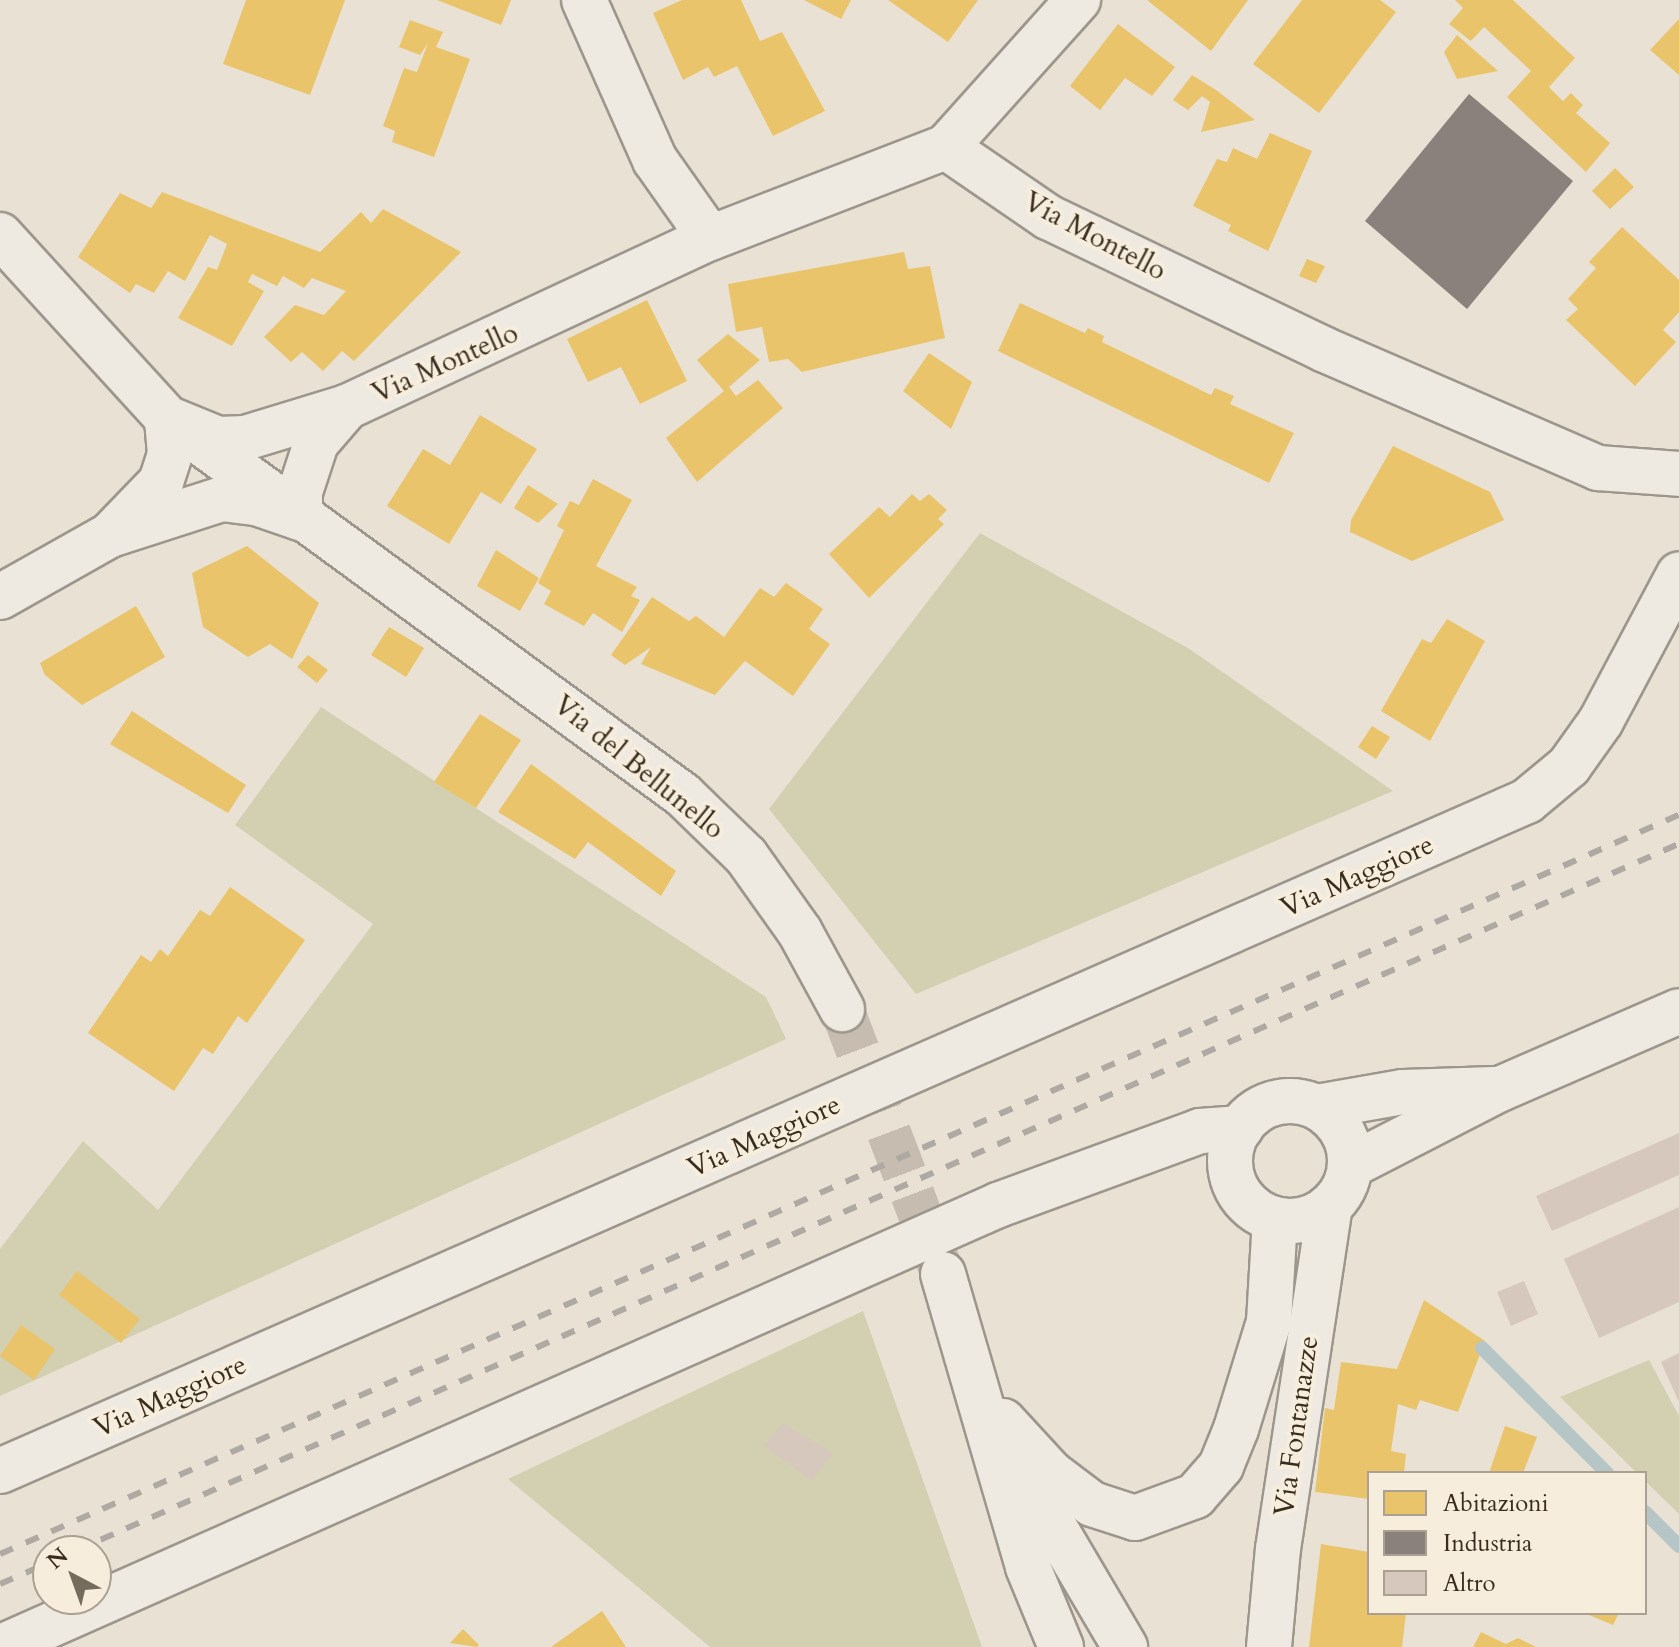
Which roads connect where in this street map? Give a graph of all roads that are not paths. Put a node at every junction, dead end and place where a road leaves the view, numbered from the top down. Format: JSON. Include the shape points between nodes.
{"nodes":[{"id":1,"x":584,"y":0,"type":"edge"},
{"id":2,"x":1078,"y":0,"type":"edge"},
{"id":3,"x":946,"y":147,"type":"junction"},
{"id":4,"x":0,"y":235,"type":"edge"},
{"id":5,"x":710,"y":238,"type":"junction"},
{"id":6,"x":347,"y":407,"type":"junction"},
{"id":7,"x":167,"y":418,"type":"junction"},
{"id":8,"x":1679,"y":474,"type":"edge"},
{"id":9,"x":300,"y":518,"type":"junction"},
{"id":10,"x":110,"y":535,"type":"junction"},
{"id":11,"x":1679,"y":574,"type":"edge"},
{"id":12,"x":0,"y":597,"type":"edge"},
{"id":13,"x":842,"y":1009,"type":"tunnel mouth"},
{"id":14,"x":1679,"y":1011,"type":"edge"},
{"id":15,"x":1500,"y":1089,"type":"junction"},
{"id":16,"x":1317,"y":1107,"type":"junction"},
{"id":17,"x":1241,"y":1128,"type":"junction"},
{"id":18,"x":1350,"y":1166,"type":"junction"},
{"id":19,"x":1330,"y":1206,"type":"junction"},
{"id":20,"x":1275,"y":1219,"type":"junction"},
{"id":21,"x":943,"y":1274,"type":"tunnel mouth"},
{"id":22,"x":979,"y":1386,"type":"junction"},
{"id":23,"x":1003,"y":1421,"type":"junction"},
{"id":24,"x":0,"y":1471,"type":"edge"},
{"id":25,"x":1,"y":1647,"type":"edge"},
{"id":26,"x":1061,"y":1647,"type":"edge"},
{"id":27,"x":1125,"y":1647,"type":"edge"},
{"id":28,"x":1269,"y":1647,"type":"edge"}],
"edges":[{"from":1,"to":5,"type":"street","via":[[655,160]]},
{"from":2,"to":3,"type":"street"},
{"from":3,"to":5,"type":"street","name":"Via Montello"},
{"from":3,"to":8,"type":"street","name":"Via Montello","via":[[1048,217],[1323,349],[1598,468]]},
{"from":4,"to":7,"type":"street"},
{"from":5,"to":6,"type":"street","name":"Via Montello"},
{"from":6,"to":7,"type":"street","name":"Via Montello","via":[[245,438],[218,439]]},
{"from":6,"to":9,"type":"street","via":[[316,443],[300,492]]},
{"from":7,"to":9,"type":"street"},
{"from":7,"to":10,"type":"street","via":[[170,454],[161,482]]},
{"from":9,"to":10,"type":"street","via":[[256,503],[222,499]]},
{"from":9,"to":13,"type":"street","name":"Via del Bellunello","via":[[463,630],[683,795],[746,856],[800,932]]},
{"from":10,"to":12,"type":"street"},
{"from":11,"to":24,"type":"street","name":"Via Maggiore","via":[[1601,721],[1569,766],[1527,801]]},
{"from":14,"to":15,"type":"street"},
{"from":15,"to":16,"type":"street","via":[[1418,1090]]},
{"from":15,"to":18,"type":"street"},
{"from":16,"to":17,"type":"street","via":[[1284,1102],[1267,1106]]},
{"from":16,"to":18,"type":"street","via":[[1343,1132]]},
{"from":17,"to":20,"type":"street","via":[[1230,1164],[1234,1182],[1244,1199]]},
{"from":17,"to":25,"type":"street","via":[[1200,1131],[998,1205]]},
{"from":18,"to":19,"type":"street","via":[[1340,1195]]},
{"from":19,"to":20,"type":"street","via":[[1294,1221]]},
{"from":19,"to":28,"type":"street","name":"Via Fontanazze","via":[[1282,1519]]},
{"from":20,"to":23,"type":"street","via":[[1269,1322],[1226,1454],[1195,1496],[1135,1518],[1092,1504],[1051,1473]]},
{"from":21,"to":22,"type":"street"},
{"from":22,"to":23,"type":"street"},
{"from":22,"to":26,"type":"street","via":[[1028,1567]]},
{"from":23,"to":27,"type":"street","via":[[1045,1511]]}]}
